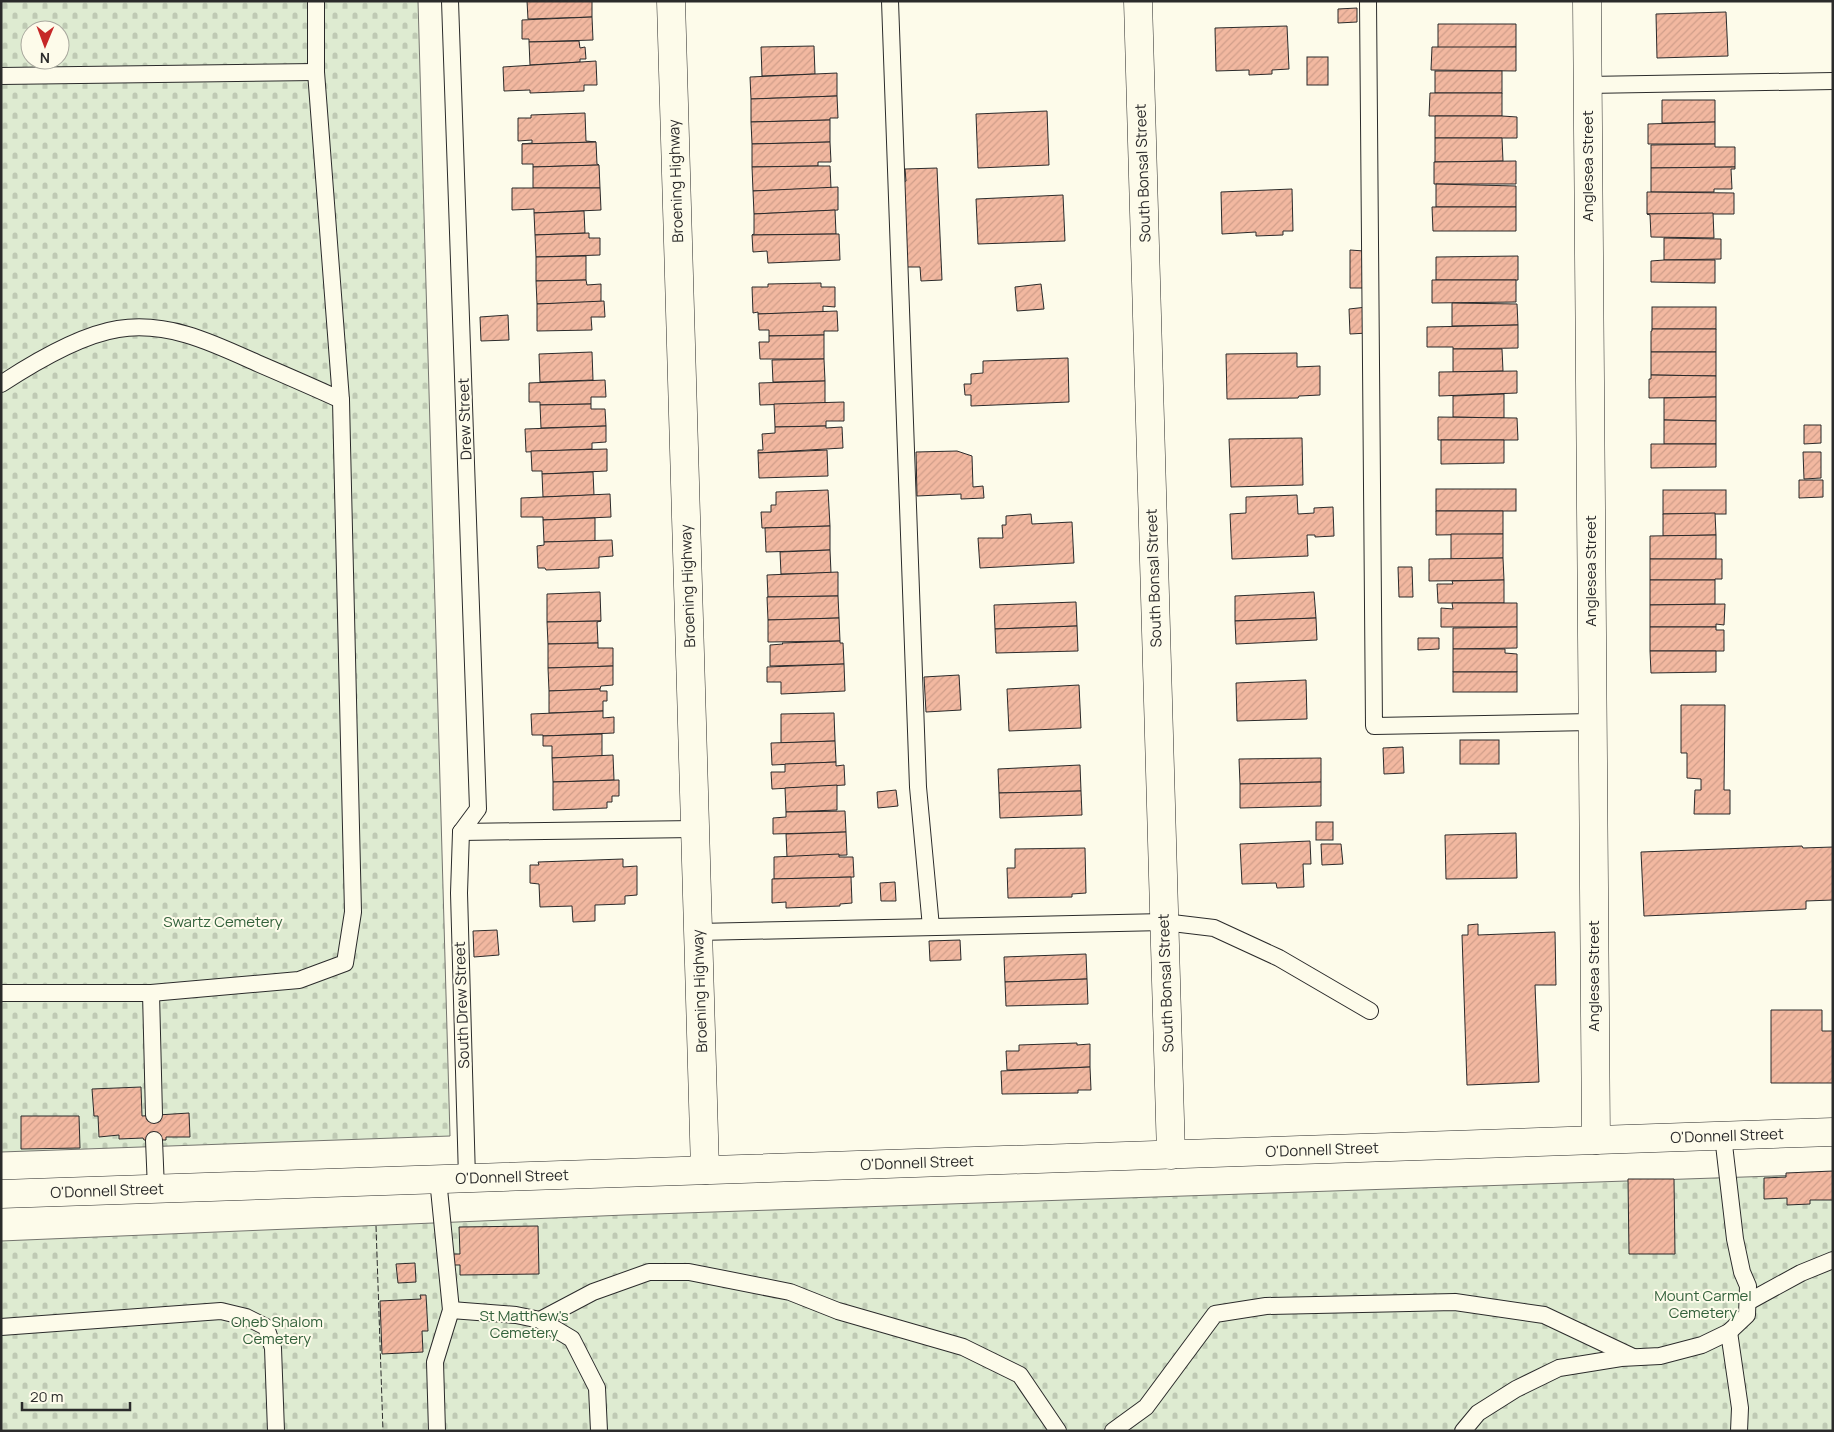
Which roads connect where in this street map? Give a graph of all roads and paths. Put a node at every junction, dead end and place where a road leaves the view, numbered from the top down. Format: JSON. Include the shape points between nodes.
{"nodes":[{"id":1,"x":316,"y":1,"type":"edge"},
{"id":2,"x":450,"y":1,"type":"edge"},
{"id":3,"x":671,"y":1,"type":"edge"},
{"id":4,"x":890,"y":1,"type":"edge"},
{"id":5,"x":1138,"y":1,"type":"edge"},
{"id":6,"x":1368,"y":1,"type":"edge"},
{"id":7,"x":1587,"y":1,"type":"edge"},
{"id":8,"x":316,"y":72,"type":"junction"},
{"id":9,"x":1,"y":76,"type":"edge"},
{"id":10,"x":1833,"y":81,"type":"edge"},
{"id":11,"x":1587,"y":85,"type":"junction"},
{"id":12,"x":1,"y":384,"type":"edge"},
{"id":13,"x":340,"y":400,"type":"junction"},
{"id":14,"x":1592,"y":722,"type":"junction"},
{"id":15,"x":695,"y":829,"type":"junction"},
{"id":16,"x":461,"y":832,"type":"junction"},
{"id":17,"x":1164,"y":922,"type":"junction"},
{"id":18,"x":931,"y":927,"type":"junction"},
{"id":19,"x":698,"y":932,"type":"junction"},
{"id":20,"x":1,"y":993,"type":"edge"},
{"id":21,"x":151,"y":993,"type":"junction"},
{"id":22,"x":1370,"y":1011,"type":"dead end"},
{"id":23,"x":154,"y":1115,"type":"dead end"},
{"id":24,"x":1833,"y":1132,"type":"edge"},
{"id":25,"x":1723,"y":1136,"type":"junction"},
{"id":26,"x":154,"y":1140,"type":"dead end"},
{"id":27,"x":1596,"y":1140,"type":"junction"},
{"id":28,"x":1171,"y":1155,"type":"junction"},
{"id":29,"x":705,"y":1170,"type":"junction"},
{"id":30,"x":467,"y":1178,"type":"junction"},
{"id":31,"x":438,"y":1180,"type":"junction"},
{"id":32,"x":156,"y":1189,"type":"junction"},
{"id":33,"x":1,"y":1194,"type":"edge"},
{"id":34,"x":1833,"y":1260,"type":"edge"},
{"id":35,"x":1748,"y":1302,"type":"junction"},
{"id":36,"x":451,"y":1310,"type":"junction"},
{"id":37,"x":540,"y":1320,"type":"junction"},
{"id":38,"x":1,"y":1327,"type":"edge"},
{"id":39,"x":1729,"y":1332,"type":"junction"},
{"id":40,"x":1633,"y":1357,"type":"junction"},
{"id":41,"x":276,"y":1431,"type":"edge"},
{"id":42,"x":437,"y":1431,"type":"edge"},
{"id":43,"x":599,"y":1431,"type":"edge"},
{"id":44,"x":1058,"y":1431,"type":"edge"},
{"id":45,"x":1113,"y":1431,"type":"edge"},
{"id":46,"x":1463,"y":1431,"type":"edge"},
{"id":47,"x":1739,"y":1431,"type":"edge"}],
"edges":[{"from":1,"to":8,"type":"lane"},
{"from":2,"to":16,"type":"lane","name":"Drew Street","via":[[478,809]]},
{"from":3,"to":15,"type":"street","name":"Broening Highway"},
{"from":4,"to":18,"type":"lane","via":[[918,787]]},
{"from":5,"to":17,"type":"street","name":"South Bonsal Street"},
{"from":6,"to":14,"type":"lane","via":[[1374,726]]},
{"from":7,"to":11,"type":"street","name":"Anglesea Street"},
{"from":8,"to":9,"type":"lane"},
{"from":8,"to":13,"type":"lane"},
{"from":10,"to":11,"type":"lane"},
{"from":11,"to":14,"type":"street","name":"Anglesea Street"},
{"from":12,"to":13,"type":"lane","via":[[40,360],[88,337],[118,329],[147,328],[168,330],[214,344]]},
{"from":13,"to":21,"type":"lane","via":[[353,912],[344,963],[298,980]]},
{"from":14,"to":27,"type":"street","name":"Anglesea Street"},
{"from":15,"to":16,"type":"lane"},
{"from":15,"to":19,"type":"street","name":"Broening Highway"},
{"from":16,"to":30,"type":"lane","name":"South Drew Street","via":[[459,893]]},
{"from":17,"to":18,"type":"lane"},
{"from":17,"to":22,"type":"lane","via":[[1214,928],[1280,958]]},
{"from":17,"to":28,"type":"street","name":"South Bonsal Street"},
{"from":18,"to":19,"type":"lane"},
{"from":19,"to":29,"type":"street","name":"Broening Highway"},
{"from":20,"to":21,"type":"lane"},
{"from":21,"to":23,"type":"lane"},
{"from":24,"to":25,"type":"street","name":"O'Donnell Street"},
{"from":25,"to":27,"type":"street","name":"O'Donnell Street"},
{"from":25,"to":35,"type":"lane","via":[[1735,1239],[1748,1286]]},
{"from":26,"to":32,"type":"lane"},
{"from":27,"to":28,"type":"street","name":"O'Donnell Street"},
{"from":28,"to":29,"type":"street","name":"O'Donnell Street"},
{"from":29,"to":30,"type":"street","name":"O'Donnell Street"},
{"from":30,"to":31,"type":"street","name":"O'Donnell Street"},
{"from":31,"to":32,"type":"street","name":"O'Donnell Street"},
{"from":31,"to":36,"type":"lane"},
{"from":32,"to":33,"type":"street","name":"O'Donnell Street"},
{"from":34,"to":35,"type":"lane","via":[[1801,1273]]},
{"from":35,"to":39,"type":"lane","via":[[1747,1315]]},
{"from":36,"to":37,"type":"lane"},
{"from":36,"to":42,"type":"lane","via":[[436,1362]]},
{"from":37,"to":43,"type":"lane","via":[[572,1339],[597,1388]]},
{"from":37,"to":44,"type":"lane","via":[[593,1292],[649,1272],[689,1272],[790,1292],[838,1311],[963,1347],[1020,1375]]},
{"from":38,"to":41,"type":"lane","via":[[221,1311],[246,1317],[266,1327],[273,1348]]},
{"from":39,"to":40,"type":"lane","via":[[1702,1345],[1660,1356]]},
{"from":39,"to":47,"type":"lane","via":[[1740,1408]]},
{"from":40,"to":45,"type":"lane","via":[[1544,1315],[1455,1302],[1266,1306],[1215,1314],[1146,1408]]},
{"from":40,"to":46,"type":"lane","via":[[1560,1368],[1516,1389],[1478,1413]]}]}
